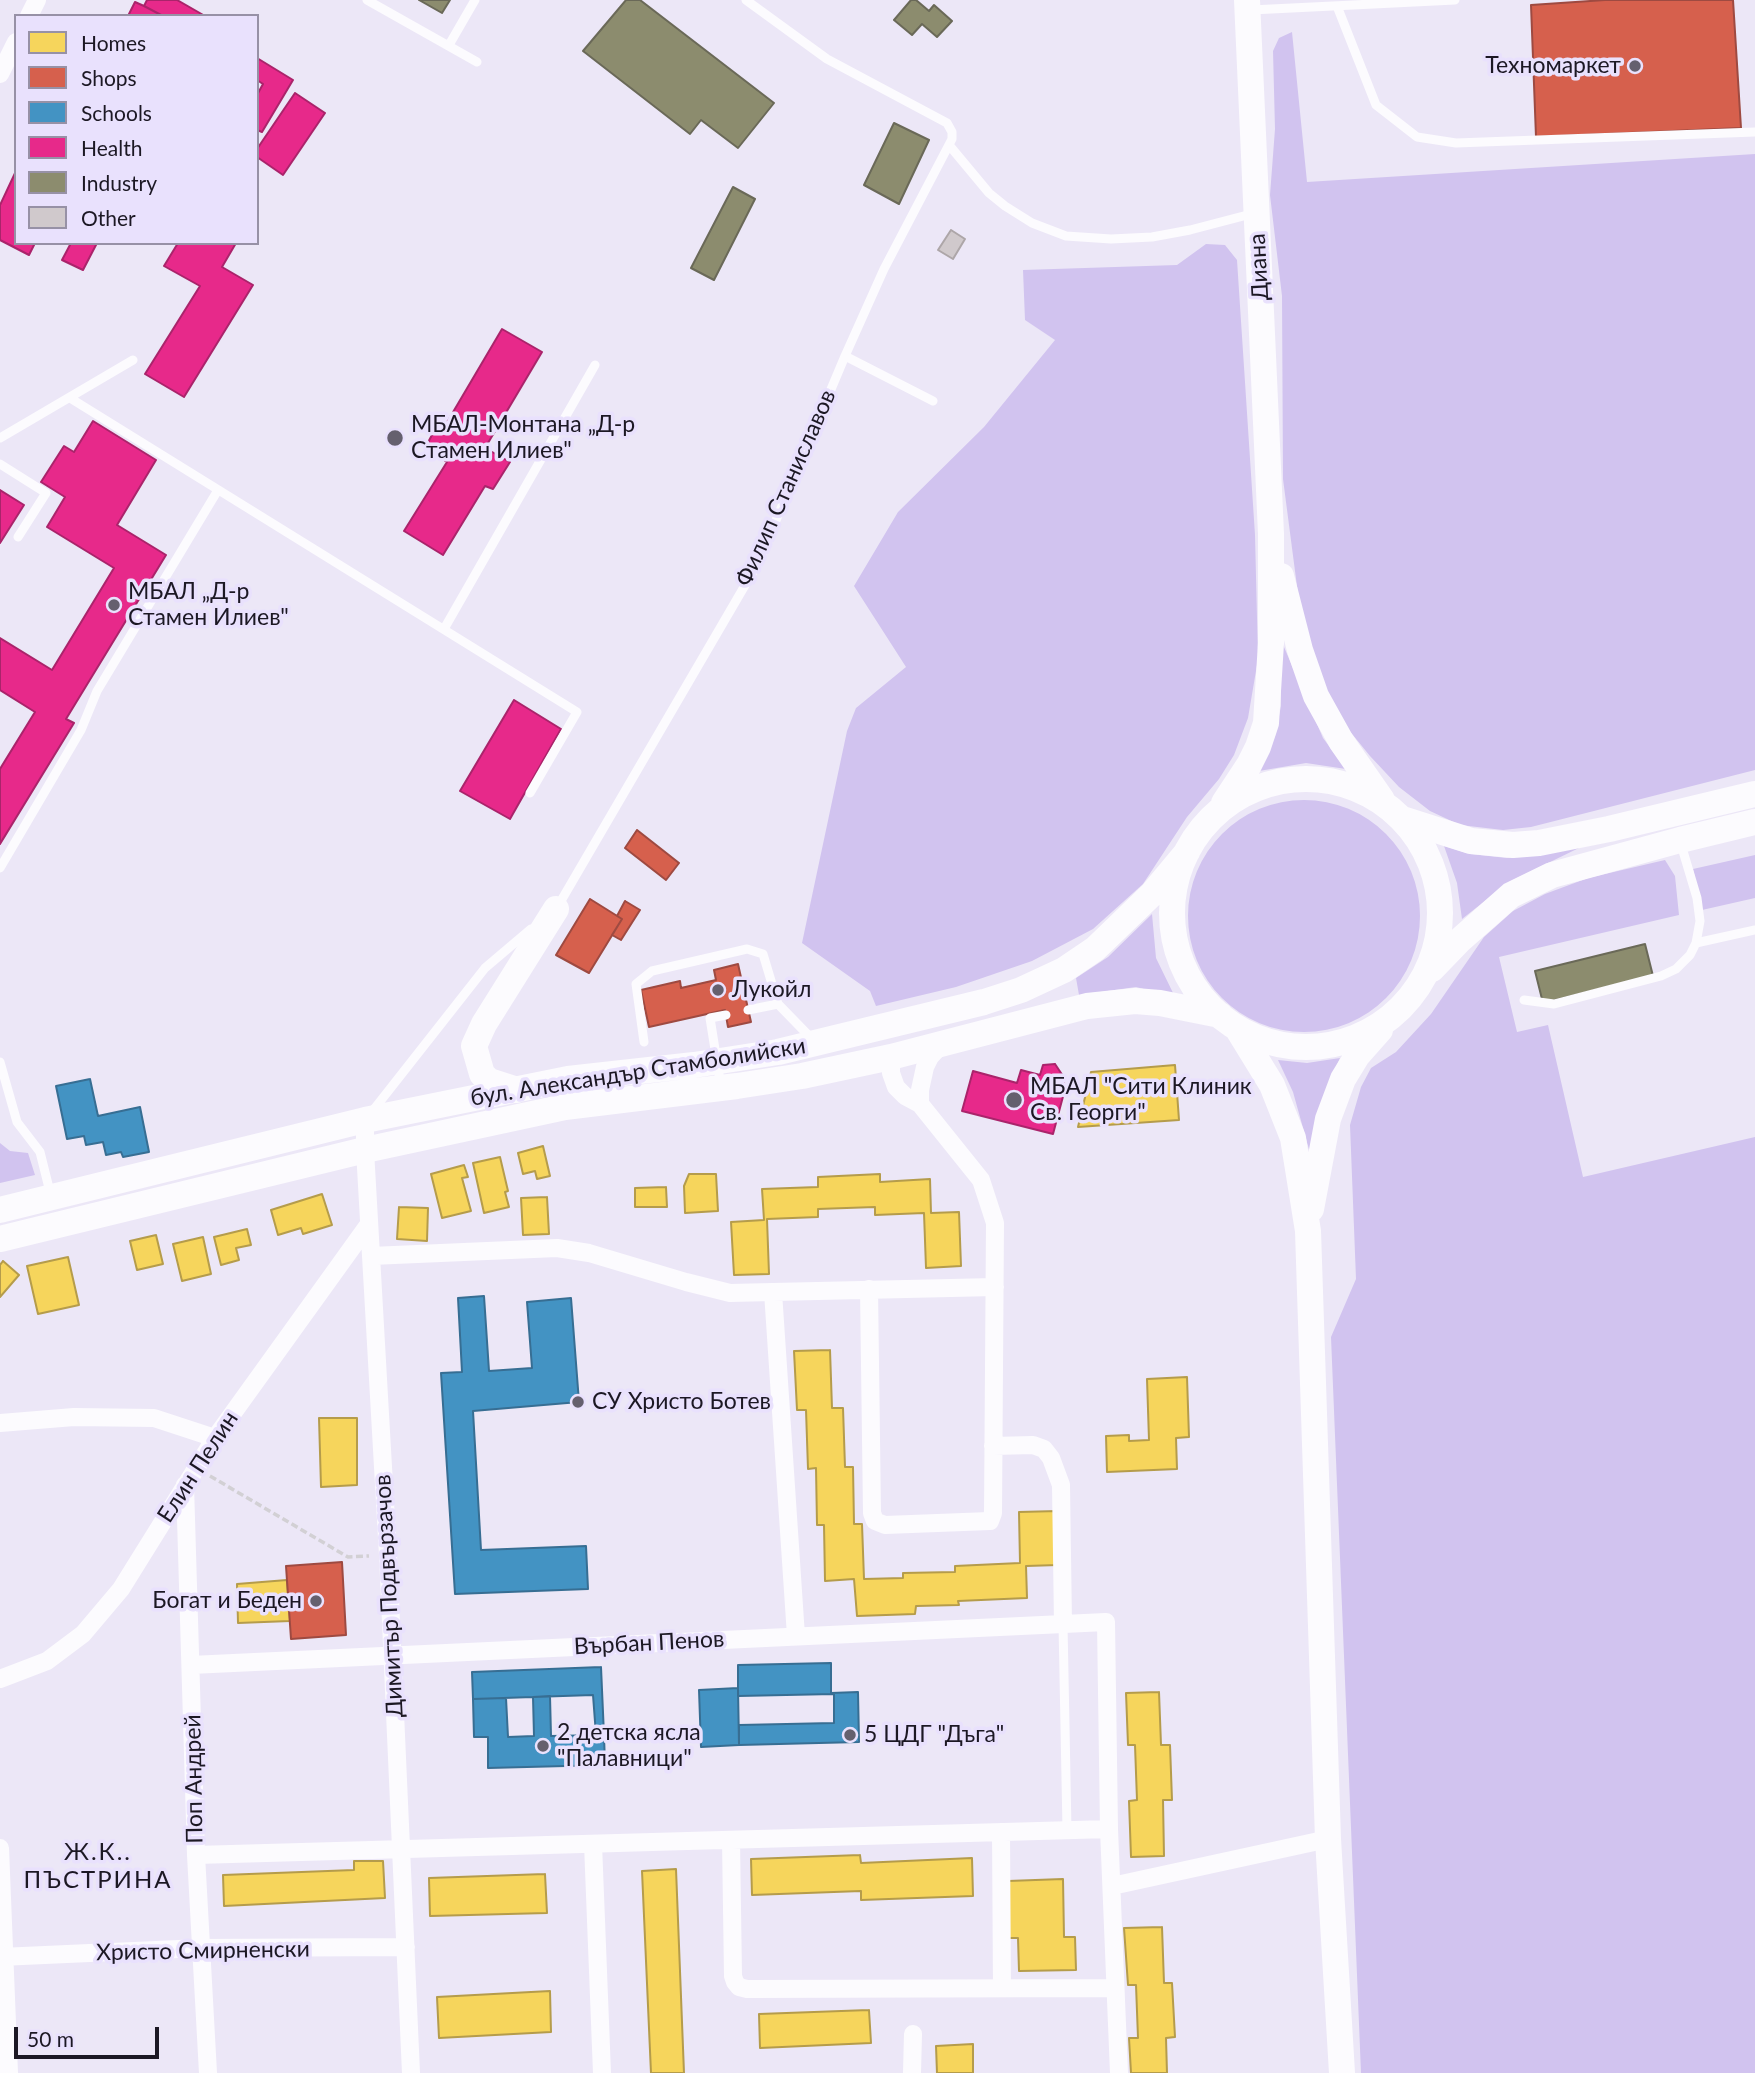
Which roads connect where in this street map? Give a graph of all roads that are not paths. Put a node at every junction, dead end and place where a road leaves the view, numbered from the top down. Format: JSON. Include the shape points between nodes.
{"nodes":[{"id":1,"x":367,"y":0,"type":"edge"},
{"id":2,"x":475,"y":0,"type":"edge"},
{"id":3,"x":746,"y":0,"type":"edge"},
{"id":4,"x":1455,"y":0,"type":"edge"},
{"id":5,"x":1247,"y":5,"type":"edge"},
{"id":6,"x":1337,"y":6,"type":"junction"},
{"id":7,"x":449,"y":45,"type":"junction"},
{"id":8,"x":14,"y":46,"type":"edge"},
{"id":9,"x":477,"y":62,"type":"dead end"},
{"id":10,"x":0,"y":74,"type":"edge"},
{"id":11,"x":1755,"y":132,"type":"edge"},
{"id":12,"x":948,"y":145,"type":"junction"},
{"id":13,"x":1256,"y":212,"type":"junction"},
{"id":14,"x":845,"y":356,"type":"junction"},
{"id":15,"x":133,"y":359,"type":"dead end"},
{"id":16,"x":595,"y":365,"type":"dead end"},
{"id":17,"x":70,"y":398,"type":"junction"},
{"id":18,"x":933,"y":401,"type":"dead end"},
{"id":19,"x":0,"y":438,"type":"edge"},
{"id":20,"x":0,"y":464,"type":"edge"},
{"id":21,"x":218,"y":490,"type":"junction"},
{"id":22,"x":1271,"y":534,"type":"junction"},
{"id":23,"x":18,"y":537,"type":"dead end"},
{"id":24,"x":444,"y":628,"type":"junction"},
{"id":25,"x":530,"y":793,"type":"dead end"},
{"id":26,"x":1755,"y":794,"type":"edge"},
{"id":27,"x":1394,"y":812,"type":"junction"},
{"id":28,"x":1217,"y":813,"type":"junction"},
{"id":29,"x":1755,"y":822,"type":"edge"},
{"id":30,"x":1679,"y":840,"type":"junction"},
{"id":31,"x":1186,"y":852,"type":"junction"},
{"id":32,"x":0,"y":868,"type":"edge"},
{"id":33,"x":556,"y":909,"type":"junction"},
{"id":34,"x":1755,"y":930,"type":"edge"},
{"id":35,"x":1696,"y":943,"type":"junction"},
{"id":36,"x":1424,"y":978,"type":"junction"},
{"id":37,"x":1524,"y":1000,"type":"dead end"},
{"id":38,"x":984,"y":1002,"type":"junction"},
{"id":39,"x":778,"y":1004,"type":"junction"},
{"id":40,"x":748,"y":1010,"type":"dead end"},
{"id":41,"x":1394,"y":1014,"type":"junction"},
{"id":42,"x":726,"y":1015,"type":"dead end"},
{"id":43,"x":1228,"y":1022,"type":"junction"},
{"id":44,"x":644,"y":1042,"type":"dead end"},
{"id":45,"x":817,"y":1044,"type":"junction"},
{"id":46,"x":941,"y":1045,"type":"junction"},
{"id":47,"x":891,"y":1057,"type":"junction"},
{"id":48,"x":0,"y":1062,"type":"edge"},
{"id":49,"x":719,"y":1077,"type":"junction"},
{"id":50,"x":517,"y":1090,"type":"junction"},
{"id":51,"x":920,"y":1104,"type":"junction"},
{"id":52,"x":365,"y":1120,"type":"junction"},
{"id":53,"x":365,"y":1150,"type":"junction"},
{"id":54,"x":51,"y":1198,"type":"junction"},
{"id":55,"x":0,"y":1210,"type":"edge"},
{"id":56,"x":369,"y":1224,"type":"junction"},
{"id":57,"x":1308,"y":1231,"type":"junction"},
{"id":58,"x":0,"y":1239,"type":"edge"},
{"id":59,"x":372,"y":1256,"type":"junction"},
{"id":60,"x":995,"y":1287,"type":"junction"},
{"id":61,"x":869,"y":1289,"type":"junction"},
{"id":62,"x":773,"y":1292,"type":"junction"},
{"id":63,"x":0,"y":1423,"type":"edge"},
{"id":64,"x":215,"y":1438,"type":"junction"},
{"id":65,"x":993,"y":1446,"type":"junction"},
{"id":66,"x":185,"y":1486,"type":"junction"},
{"id":67,"x":1063,"y":1624,"type":"junction"},
{"id":68,"x":796,"y":1636,"type":"junction"},
{"id":69,"x":392,"y":1655,"type":"junction"},
{"id":70,"x":191,"y":1665,"type":"junction"},
{"id":71,"x":0,"y":1679,"type":"edge"},
{"id":72,"x":1109,"y":1829,"type":"junction"},
{"id":73,"x":1067,"y":1830,"type":"junction"},
{"id":74,"x":1002,"y":1832,"type":"junction"},
{"id":75,"x":1328,"y":1839,"type":"junction"},
{"id":76,"x":732,"y":1840,"type":"junction"},
{"id":77,"x":593,"y":1844,"type":"junction"},
{"id":78,"x":0,"y":1848,"type":"edge"},
{"id":79,"x":401,"y":1849,"type":"junction"},
{"id":80,"x":196,"y":1855,"type":"junction"},
{"id":81,"x":1112,"y":1886,"type":"junction"},
{"id":82,"x":406,"y":1947,"type":"junction"},
{"id":83,"x":201,"y":1948,"type":"junction"},
{"id":84,"x":3,"y":1957,"type":"edge"},
{"id":85,"x":1002,"y":1988,"type":"junction"},
{"id":86,"x":1115,"y":1988,"type":"junction"},
{"id":87,"x":913,"y":2034,"type":"dead end"},
{"id":88,"x":9,"y":2073,"type":"edge"},
{"id":89,"x":208,"y":2073,"type":"edge"},
{"id":90,"x":411,"y":2073,"type":"edge"},
{"id":91,"x":602,"y":2073,"type":"edge"},
{"id":92,"x":912,"y":2073,"type":"edge"},
{"id":93,"x":1119,"y":2073,"type":"edge"},
{"id":94,"x":1342,"y":2073,"type":"edge"}],
"edges":[{"from":1,"to":7,"type":"lane"},
{"from":2,"to":7,"type":"lane"},
{"from":3,"to":12,"type":"lane","via":[[828,59],[947,123],[952,132]]},
{"from":4,"to":6,"type":"lane"},
{"from":5,"to":6,"type":"lane"},
{"from":5,"to":13,"type":"main road","name":"Диана"},
{"from":6,"to":11,"type":"lane","via":[[1376,105],[1417,137],[1456,144]]},
{"from":7,"to":9,"type":"lane"},
{"from":8,"to":10,"type":"street"},
{"from":12,"to":13,"type":"lane","via":[[1005,206],[1066,236],[1152,237]]},
{"from":12,"to":14,"type":"lane","name":"Филип Станиславов"},
{"from":13,"to":22,"type":"main road","name":"Диана"},
{"from":14,"to":18,"type":"lane"},
{"from":14,"to":33,"type":"lane","name":"Филип Станиславов","via":[[758,563]]},
{"from":15,"to":17,"type":"lane"},
{"from":16,"to":24,"type":"lane"},
{"from":17,"to":19,"type":"lane"},
{"from":17,"to":21,"type":"lane"},
{"from":20,"to":23,"type":"lane","via":[[46,493]]},
{"from":21,"to":24,"type":"lane"},
{"from":21,"to":32,"type":"lane","via":[[97,691],[81,730]]},
{"from":22,"to":27,"type":"main road","via":[[1316,696],[1342,741]]},
{"from":22,"to":28,"type":"main road","via":[[1266,723],[1249,765]]},
{"from":24,"to":25,"type":"lane","via":[[576,712]]},
{"from":26,"to":27,"type":"main road","via":[[1609,829],[1513,845],[1471,841]]},
{"from":27,"to":28,"type":"main road","via":[[1353,788],[1300,779],[1255,789]]},
{"from":27,"to":36,"type":"main road","via":[[1429,858],[1440,903],[1436,949]]},
{"from":28,"to":31,"type":"main road","name":"бул. Александър Стамболийски"},
{"from":29,"to":30,"type":"main road"},
{"from":30,"to":35,"type":"lane","via":[[1699,913]]},
{"from":30,"to":36,"type":"main road","via":[[1552,874],[1510,895]]},
{"from":31,"to":38,"type":"main road","name":"бул. Александър Стамболийски","via":[[1096,950],[1021,990]]},
{"from":31,"to":43,"type":"main road","via":[[1172,904],[1175,939],[1186,973],[1207,1003]]},
{"from":33,"to":50,"type":"main road","via":[[474,1046],[482,1074]]},
{"from":33,"to":52,"type":"lane","name":"Филип Станиславов","via":[[485,968]]},
{"from":34,"to":35,"type":"lane"},
{"from":35,"to":37,"type":"lane","via":[[1676,970],[1661,976],[1554,1004]]},
{"from":36,"to":41,"type":"main road"},
{"from":38,"to":45,"type":"main road","name":"бул. Александър Стамболийски"},
{"from":38,"to":47,"type":"main road","via":[[915,1035]]},
{"from":39,"to":40,"type":"lane"},
{"from":39,"to":44,"type":"lane","via":[[764,954],[747,949],[652,971],[636,984]]},
{"from":39,"to":45,"type":"lane"},
{"from":41,"to":43,"type":"main road","name":"бул. Александър Стамболийски","via":[[1366,1033],[1318,1046],[1276,1043]]},
{"from":41,"to":57,"type":"main road","via":[[1343,1079],[1328,1119]]},
{"from":42,"to":49,"type":"lane","via":[[710,1018]]},
{"from":43,"to":46,"type":"main road","name":"бул. Александър Стамболийски","via":[[1160,1003],[1135,1001],[1087,1006]]},
{"from":43,"to":57,"type":"main road","via":[[1272,1085],[1293,1138]]},
{"from":45,"to":49,"type":"main road","name":"бул. Александър Стамболийски"},
{"from":46,"to":47,"type":"main road","name":"бул. Александър Стамболийски"},
{"from":46,"to":51,"type":"street","via":[[925,1067]]},
{"from":47,"to":49,"type":"main road","name":"бул. Александър Стамболийски","via":[[802,1076]]},
{"from":47,"to":51,"type":"street","via":[[897,1087]]},
{"from":48,"to":54,"type":"lane","via":[[17,1122],[40,1152]]},
{"from":49,"to":50,"type":"main road","name":"бул. Александър Стамболийски","via":[[568,1079]]},
{"from":49,"to":53,"type":"main road","name":"бул. Александър Стамболийски","via":[[657,1094],[565,1107]]},
{"from":50,"to":52,"type":"main road","name":"бул. Александър Стамболийски"},
{"from":51,"to":60,"type":"street","via":[[981,1180],[995,1223]]},
{"from":52,"to":53,"type":"street","name":"Димитър Подвързачов"},
{"from":52,"to":54,"type":"main road","name":"бул. Александър Стамболийски"},
{"from":53,"to":56,"type":"street","name":"Димитър Подвързачов"},
{"from":53,"to":58,"type":"main road","name":"бул. Александър Стамболийски"},
{"from":54,"to":55,"type":"main road","name":"бул. Александър Стамболийски"},
{"from":56,"to":59,"type":"street","name":"Димитър Подвързачов"},
{"from":56,"to":64,"type":"street","name":"Елин Пелин"},
{"from":57,"to":75,"type":"main road"},
{"from":59,"to":62,"type":"street","via":[[557,1248],[730,1293]]},
{"from":59,"to":69,"type":"street","name":"Димитър Подвързачов"},
{"from":60,"to":61,"type":"street"},
{"from":60,"to":65,"type":"street"},
{"from":61,"to":62,"type":"street"},
{"from":61,"to":65,"type":"street","via":[[875,1521],[885,1525],[990,1521]]},
{"from":62,"to":68,"type":"street"},
{"from":63,"to":64,"type":"street","via":[[74,1417],[154,1418]]},
{"from":64,"to":66,"type":"street","name":"Елин Пелин"},
{"from":65,"to":67,"type":"street","via":[[1033,1446],[1044,1449],[1051,1458],[1061,1485]]},
{"from":66,"to":70,"type":"street","name":"Поп Андрей"},
{"from":66,"to":71,"type":"street","name":"Елин Пелин","via":[[121,1588],[83,1634],[47,1661]]},
{"from":67,"to":68,"type":"street","name":"Върбан Пенов"},
{"from":67,"to":72,"type":"street","name":"Върбан Пенов","via":[[1106,1622]]},
{"from":67,"to":73,"type":"lane"},
{"from":68,"to":69,"type":"street","name":"Върбан Пенов"},
{"from":69,"to":70,"type":"street","name":"Върбан Пенов"},
{"from":69,"to":79,"type":"street","name":"Димитър Подвързачов"},
{"from":70,"to":80,"type":"street","name":"Поп Андрей"},
{"from":72,"to":73,"type":"street"},
{"from":72,"to":81,"type":"street"},
{"from":73,"to":74,"type":"street"},
{"from":74,"to":76,"type":"street"},
{"from":74,"to":85,"type":"street"},
{"from":75,"to":81,"type":"street"},
{"from":75,"to":94,"type":"main road"},
{"from":76,"to":77,"type":"street"},
{"from":76,"to":85,"type":"street","via":[[733,1976],[739,1987]]},
{"from":77,"to":79,"type":"street"},
{"from":77,"to":91,"type":"street"},
{"from":78,"to":84,"type":"street"},
{"from":79,"to":80,"type":"street"},
{"from":79,"to":82,"type":"street","name":"Димитър Подвързачов"},
{"from":80,"to":83,"type":"street","name":"Поп Андрей"},
{"from":81,"to":86,"type":"street"},
{"from":82,"to":83,"type":"street","name":"Христо Смирненски"},
{"from":82,"to":90,"type":"street","name":"Димитър Подвързачов"},
{"from":83,"to":84,"type":"street","name":"Христо Смирненски"},
{"from":83,"to":89,"type":"street","name":"Поп Андрей"},
{"from":84,"to":88,"type":"street"},
{"from":85,"to":86,"type":"street"},
{"from":86,"to":93,"type":"street"},
{"from":87,"to":92,"type":"street"}]}
